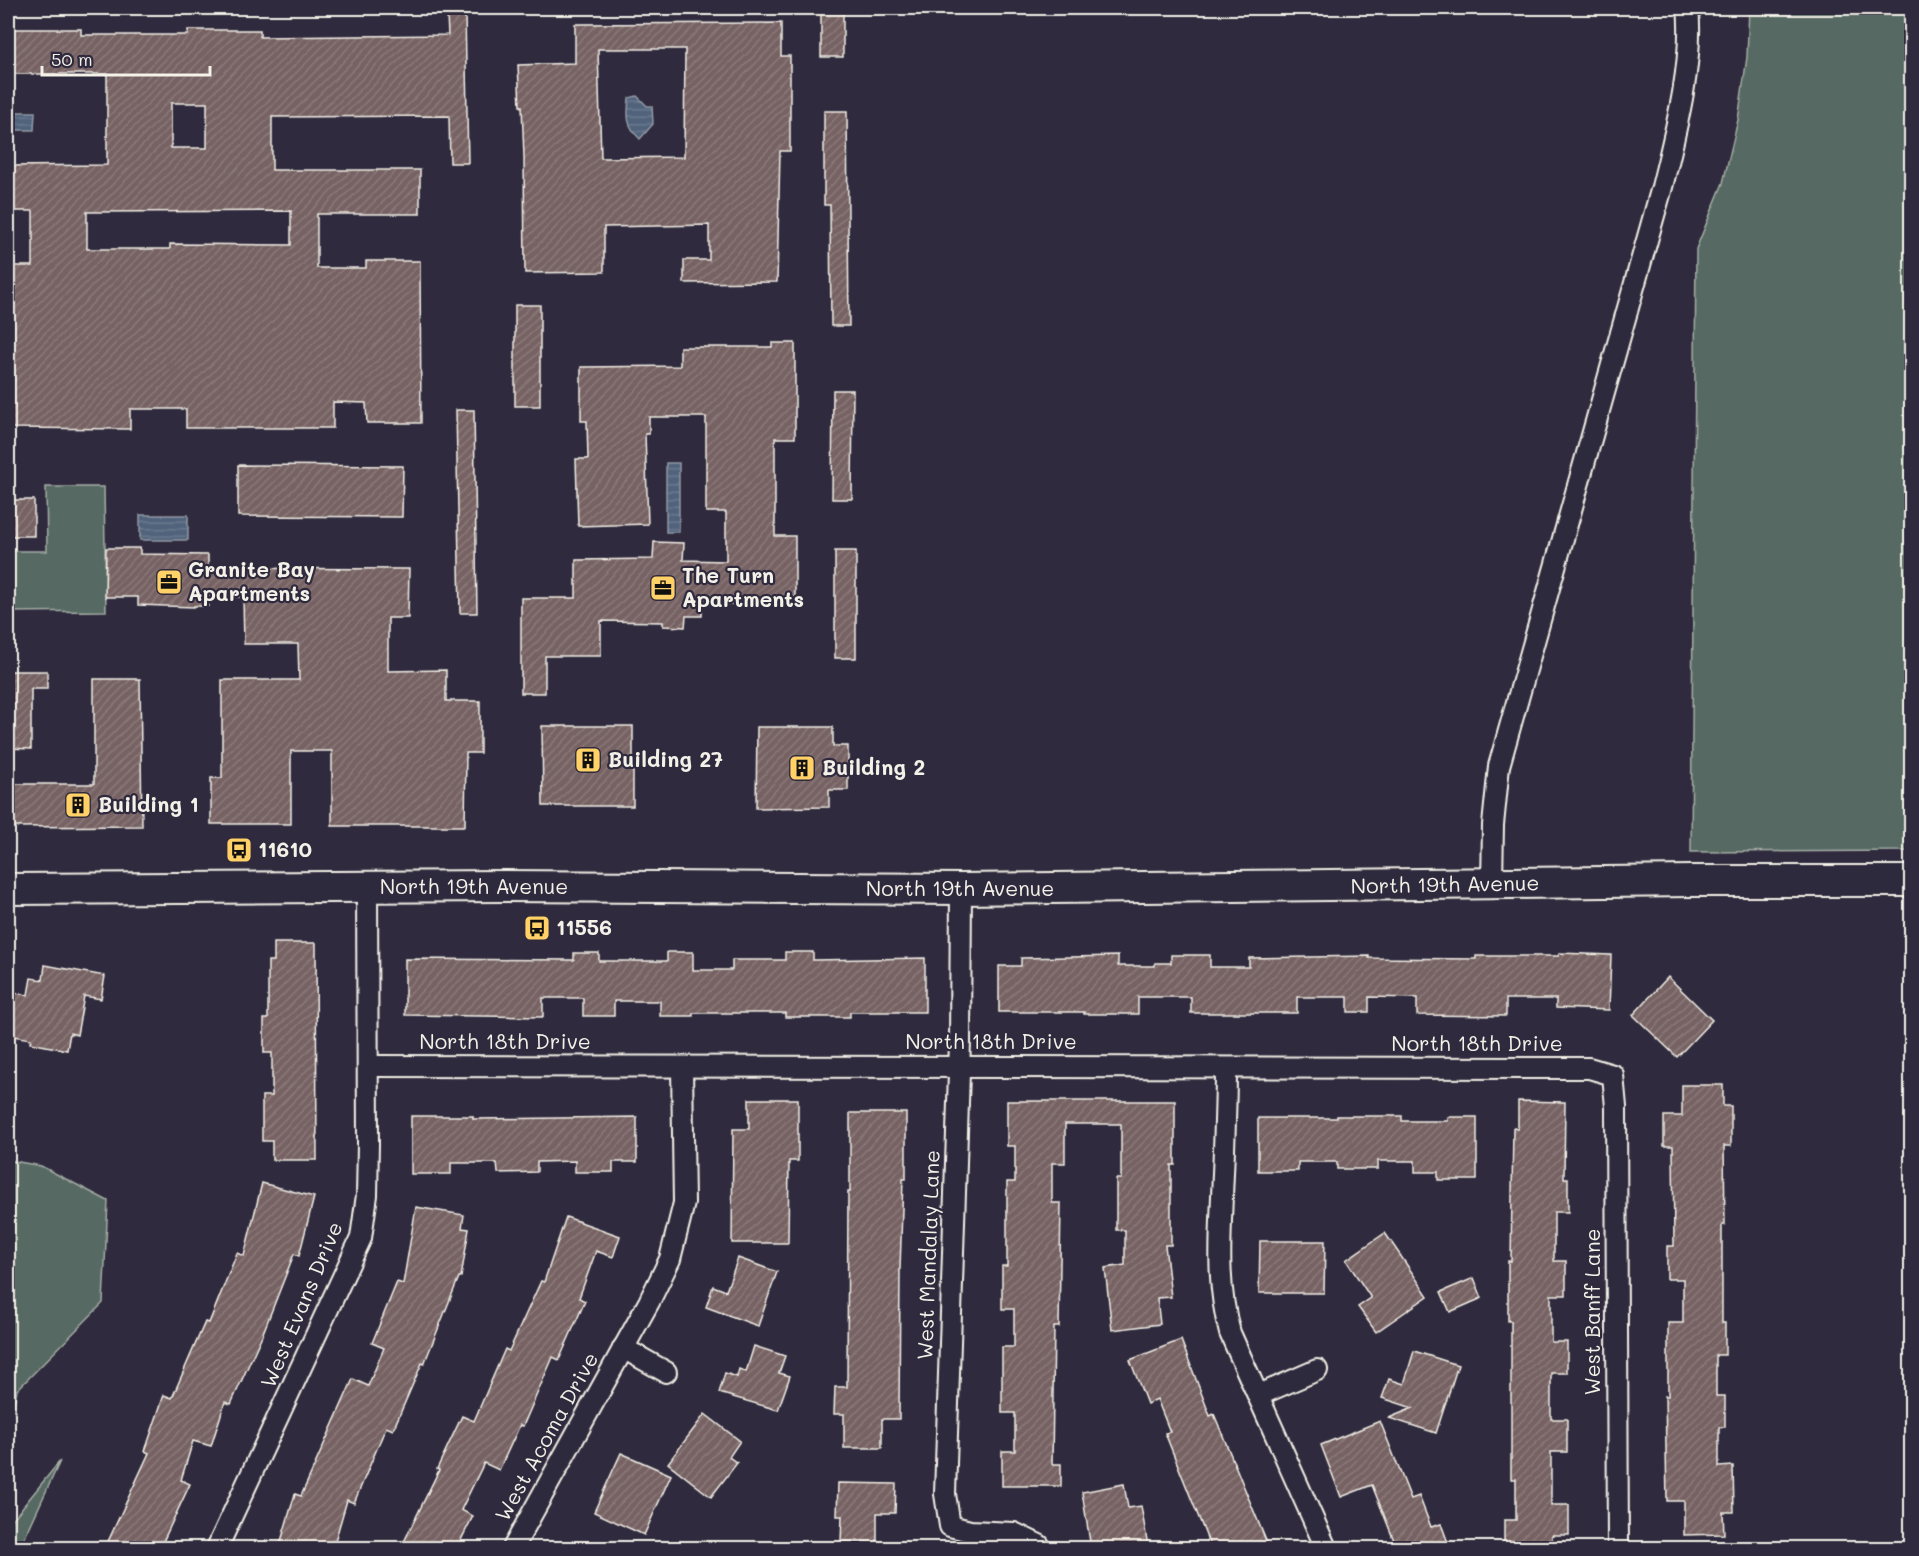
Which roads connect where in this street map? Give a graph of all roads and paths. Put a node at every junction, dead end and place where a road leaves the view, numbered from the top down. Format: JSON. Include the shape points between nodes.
{"nodes":[{"id":1,"x":1688,"y":8,"type":"edge"},
{"id":2,"x":1911,"y":881,"type":"edge"},
{"id":3,"x":1492,"y":884,"type":"junction"},
{"id":4,"x":367,"y":886,"type":"junction"},
{"id":5,"x":8,"y":889,"type":"edge"},
{"id":6,"x":961,"y":889,"type":"junction"},
{"id":7,"x":368,"y":1066,"type":"junction"},
{"id":8,"x":959,"y":1066,"type":"junction"},
{"id":9,"x":682,"y":1067,"type":"junction"},
{"id":10,"x":1226,"y":1068,"type":"junction"},
{"id":11,"x":1612,"y":1075,"type":"joint"},
{"id":12,"x":623,"y":1348,"type":"junction"},
{"id":13,"x":1317,"y":1370,"type":"dead end"},
{"id":14,"x":666,"y":1372,"type":"dead end"},
{"id":15,"x":1259,"y":1395,"type":"junction"},
{"id":16,"x":216,"y":1548,"type":"edge"},
{"id":17,"x":513,"y":1548,"type":"edge"},
{"id":18,"x":1040,"y":1548,"type":"edge"},
{"id":19,"x":1326,"y":1548,"type":"edge"},
{"id":20,"x":1618,"y":1548,"type":"edge"}],
"edges":[{"from":1,"to":3,"type":"street","via":[[1683,92],[1662,188],[1498,766]]},
{"from":2,"to":3,"type":"main road","name":"North 19th Avenue"},
{"from":3,"to":6,"type":"main road","name":"North 19th Avenue"},
{"from":4,"to":5,"type":"main road","name":"North 19th Avenue"},
{"from":4,"to":6,"type":"main road","name":"North 19th Avenue"},
{"from":4,"to":7,"type":"street","name":"West Evans Drive"},
{"from":6,"to":8,"type":"street","name":"West Mandalay Lane"},
{"from":7,"to":9,"type":"street","name":"North 18th Drive"},
{"from":7,"to":16,"type":"street","name":"West Evans Drive","via":[[367,1195],[361,1238]]},
{"from":8,"to":9,"type":"street","name":"North 18th Drive"},
{"from":8,"to":10,"type":"street","name":"North 18th Drive"},
{"from":8,"to":18,"type":"street","name":"West Mandalay Lane","via":[[945,1494],[950,1526],[1014,1533]]},
{"from":9,"to":12,"type":"street","name":"West Acoma Drive","via":[[684,1203],[670,1259]]},
{"from":10,"to":11,"type":"street","name":"North 18th Drive","via":[[1589,1068]]},
{"from":10,"to":15,"type":"street","via":[[1220,1279],[1230,1333]]},
{"from":11,"to":20,"type":"street","name":"West Banff Lane","via":[[1616,1107]]},
{"from":12,"to":14,"type":"street","name":"West Acoma Drive"},
{"from":12,"to":17,"type":"street","name":"West Acoma Drive"},
{"from":13,"to":15,"type":"street"},
{"from":15,"to":19,"type":"street"}]}
